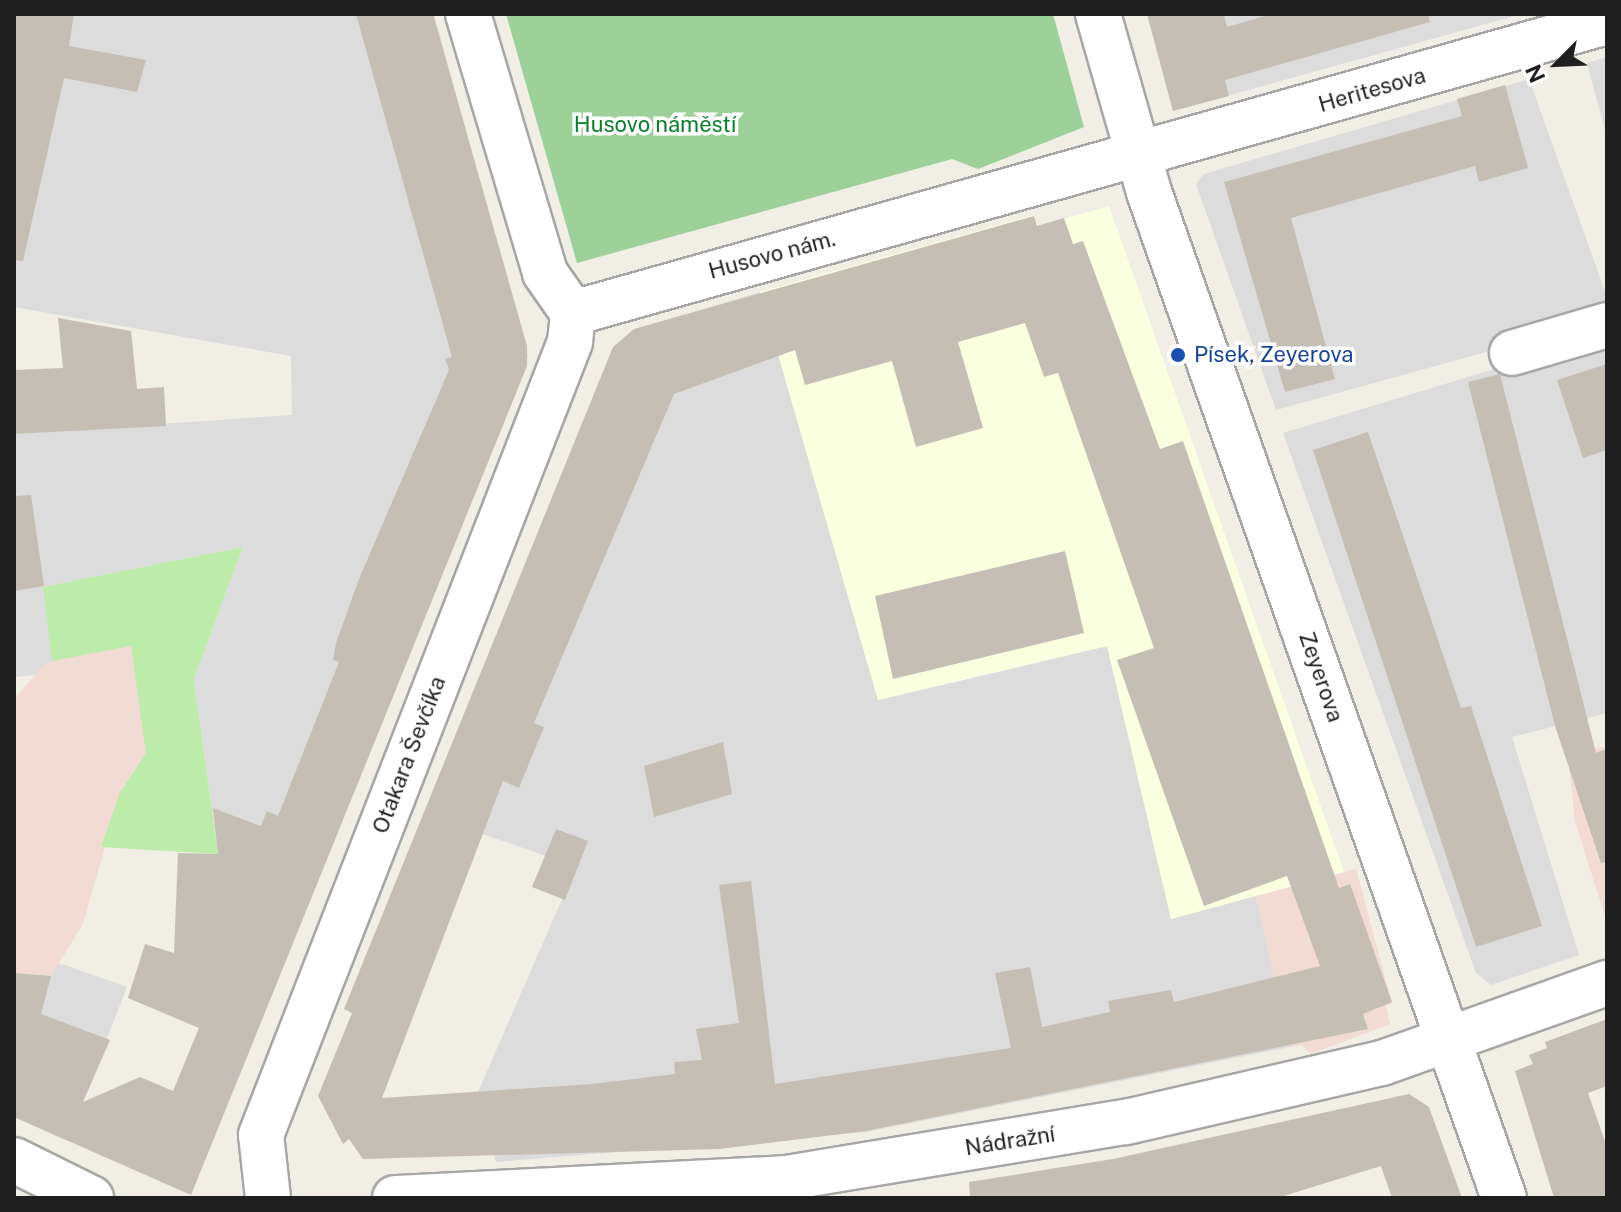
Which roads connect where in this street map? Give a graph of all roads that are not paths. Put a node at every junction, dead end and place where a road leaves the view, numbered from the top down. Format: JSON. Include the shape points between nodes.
{"nodes":[{"id":1,"x":468,"y":14,"type":"edge"},
{"id":2,"x":1098,"y":14,"type":"edge"},
{"id":3,"x":1607,"y":22,"type":"edge"},
{"id":4,"x":1137,"y":157,"type":"junction"},
{"id":5,"x":573,"y":313,"type":"junction"},
{"id":6,"x":1607,"y":325,"type":"edge"},
{"id":7,"x":1512,"y":353,"type":"dead end"},
{"id":8,"x":1607,"y":983,"type":"edge"},
{"id":9,"x":1450,"y":1041,"type":"junction"},
{"id":10,"x":14,"y":1160,"type":"edge"},
{"id":11,"x":91,"y":1198,"type":"edge"},
{"id":12,"x":268,"y":1198,"type":"edge"},
{"id":13,"x":395,"y":1198,"type":"edge"},
{"id":14,"x":1504,"y":1198,"type":"edge"}],
"edges":[{"from":1,"to":5,"type":"street","via":[[545,273]]},
{"from":2,"to":4,"type":"street"},
{"from":3,"to":4,"type":"street","name":"Heritesova"},
{"from":4,"to":5,"type":"street","name":"Husovo nám."},
{"from":4,"to":9,"type":"street","name":"Zeyerova"},
{"from":5,"to":12,"type":"street","name":"Otakara Ševčíka","via":[[570,342],[261,1135]]},
{"from":6,"to":7,"type":"street"},
{"from":8,"to":9,"type":"street","name":"Nádražní"},
{"from":9,"to":13,"type":"street","name":"Nádražní","via":[[1126,1122],[786,1178]]},
{"from":9,"to":14,"type":"street","name":"Zeyerova"},
{"from":10,"to":11,"type":"street"}]}
